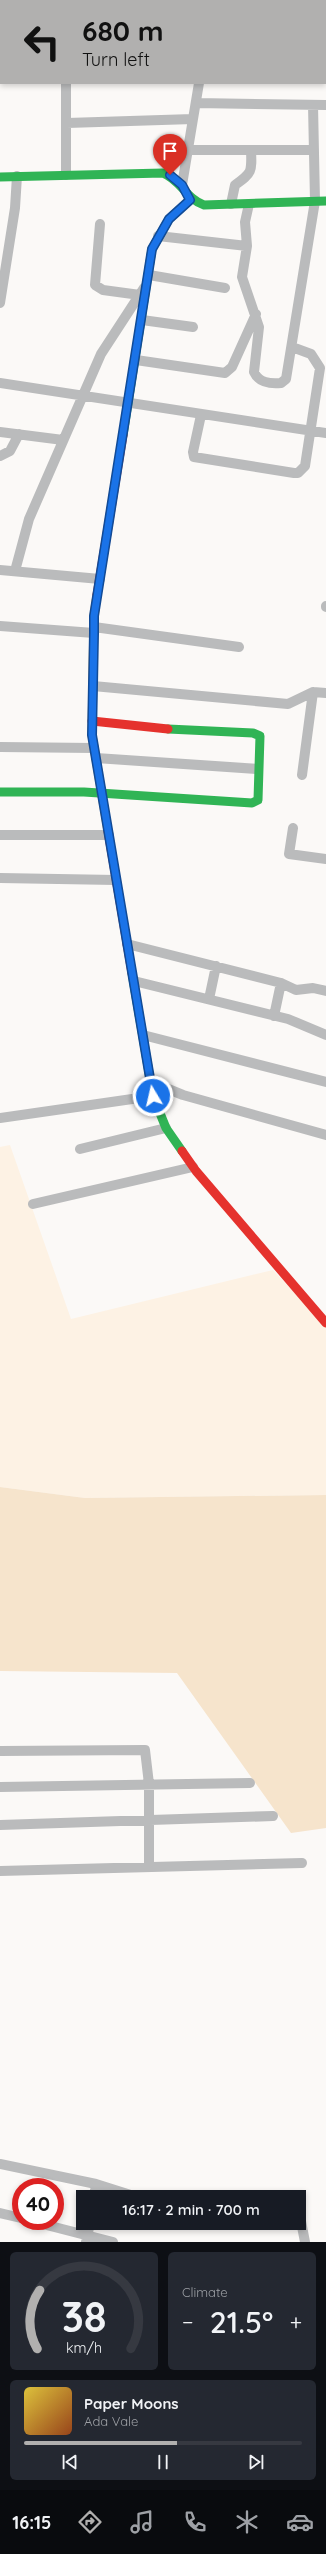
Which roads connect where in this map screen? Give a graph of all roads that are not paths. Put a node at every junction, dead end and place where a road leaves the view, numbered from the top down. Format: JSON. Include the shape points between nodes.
{"nodes":[{"id":1,"x":66,"y":84,"type":"edge"},
{"id":2,"x":199,"y":84,"type":"edge"},
{"id":3,"x":196,"y":103,"type":"junction"},
{"id":4,"x":313,"y":105,"type":"junction"},
{"id":5,"x":326,"y":105,"type":"edge"},
{"id":6,"x":193,"y":119,"type":"junction"},
{"id":7,"x":67,"y":123,"type":"junction"},
{"id":8,"x":188,"y":150,"type":"junction"},
{"id":9,"x":251,"y":150,"type":"junction"},
{"id":10,"x":314,"y":150,"type":"junction"},
{"id":11,"x":66,"y":175,"type":"junction"},
{"id":12,"x":17,"y":176,"type":"junction"},
{"id":13,"x":0,"y":177,"type":"edge"},
{"id":14,"x":182,"y":185,"type":"junction"},
{"id":15,"x":190,"y":200,"type":"junction"},
{"id":16,"x":315,"y":201,"type":"junction"},
{"id":17,"x":326,"y":201,"type":"edge"},
{"id":18,"x":231,"y":204,"type":"junction"},
{"id":19,"x":249,"y":204,"type":"junction"},
{"id":20,"x":100,"y":224,"type":"dead end"},
{"id":21,"x":158,"y":236,"type":"junction"},
{"id":22,"x":247,"y":246,"type":"junction"},
{"id":23,"x":9,"y":252,"type":"junction"},
{"id":24,"x":0,"y":257,"type":"edge"},
{"id":25,"x":148,"y":279,"type":"junction"},
{"id":26,"x":225,"y":288,"type":"dead end"},
{"id":27,"x":140,"y":295,"type":"junction"},
{"id":28,"x":0,"y":303,"type":"edge"},
{"id":29,"x":256,"y":314,"type":"junction"},
{"id":30,"x":142,"y":320,"type":"junction"},
{"id":31,"x":193,"y":327,"type":"dead end"},
{"id":32,"x":292,"y":347,"type":"junction"},
{"id":33,"x":136,"y":360,"type":"junction"},
{"id":34,"x":0,"y":383,"type":"edge"},
{"id":35,"x":83,"y":396,"type":"junction"},
{"id":36,"x":129,"y":404,"type":"junction"},
{"id":37,"x":201,"y":415,"type":"junction"},
{"id":38,"x":311,"y":431,"type":"junction"},
{"id":39,"x":0,"y":432,"type":"edge"},
{"id":40,"x":326,"y":433,"type":"edge"},
{"id":41,"x":19,"y":434,"type":"junction"},
{"id":42,"x":63,"y":440,"type":"junction"},
{"id":43,"x":0,"y":456,"type":"edge"},
{"id":44,"x":0,"y":570,"type":"edge"},
{"id":45,"x":16,"y":572,"type":"junction"},
{"id":46,"x":100,"y":579,"type":"junction"},
{"id":47,"x":0,"y":626,"type":"edge"},
{"id":48,"x":94,"y":630,"type":"junction"},
{"id":49,"x":239,"y":647,"type":"dead end"},
{"id":50,"x":93,"y":686,"type":"junction"},
{"id":51,"x":313,"y":692,"type":"junction"},
{"id":52,"x":326,"y":693,"type":"edge"},
{"id":53,"x":92,"y":721,"type":"junction"},
{"id":54,"x":0,"y":747,"type":"edge"},
{"id":55,"x":95,"y":753,"type":"junction"},
{"id":56,"x":258,"y":769,"type":"junction"},
{"id":57,"x":302,"y":776,"type":"dead end"},
{"id":58,"x":0,"y":792,"type":"edge"},
{"id":59,"x":102,"y":794,"type":"junction"},
{"id":60,"x":292,"y":828,"type":"dead end"},
{"id":61,"x":0,"y":835,"type":"edge"},
{"id":62,"x":109,"y":835,"type":"junction"},
{"id":63,"x":326,"y":859,"type":"edge"},
{"id":64,"x":0,"y":878,"type":"edge"},
{"id":65,"x":116,"y":880,"type":"junction"},
{"id":66,"x":127,"y":944,"type":"junction"},
{"id":67,"x":216,"y":966,"type":"junction"},
{"id":68,"x":134,"y":981,"type":"junction"},
{"id":69,"x":281,"y":983,"type":"junction"},
{"id":70,"x":326,"y":991,"type":"edge"},
{"id":71,"x":209,"y":999,"type":"junction"},
{"id":72,"x":274,"y":1016,"type":"junction"},
{"id":73,"x":143,"y":1035,"type":"junction"},
{"id":74,"x":326,"y":1035,"type":"edge"},
{"id":75,"x":151,"y":1082,"type":"junction"},
{"id":76,"x":326,"y":1082,"type":"edge"},
{"id":77,"x":153,"y":1096,"type":"junction"},
{"id":78,"x":0,"y":1118,"type":"edge"},
{"id":79,"x":166,"y":1128,"type":"junction"},
{"id":80,"x":326,"y":1135,"type":"edge"},
{"id":81,"x":80,"y":1149,"type":"dead end"},
{"id":82,"x":193,"y":1167,"type":"junction"},
{"id":83,"x":33,"y":1204,"type":"dead end"},
{"id":84,"x":326,"y":1323,"type":"edge"},
{"id":85,"x":0,"y":1751,"type":"edge"},
{"id":86,"x":250,"y":1783,"type":"dead end"},
{"id":87,"x":149,"y":1784,"type":"junction"},
{"id":88,"x":0,"y":1787,"type":"edge"},
{"id":89,"x":273,"y":1816,"type":"dead end"},
{"id":90,"x":149,"y":1820,"type":"junction"},
{"id":91,"x":0,"y":1825,"type":"edge"},
{"id":92,"x":302,"y":1863,"type":"dead end"},
{"id":93,"x":149,"y":1866,"type":"junction"},
{"id":94,"x":0,"y":1871,"type":"edge"},
{"id":95,"x":0,"y":2164,"type":"edge"},
{"id":96,"x":96,"y":2184,"type":"junction"},
{"id":97,"x":95,"y":2190,"type":"edge"},
{"id":98,"x":115,"y":2190,"type":"edge"},
{"id":99,"x":0,"y":2213,"type":"edge"},
{"id":100,"x":12,"y":2216,"type":"edge"},
{"id":101,"x":59,"y":2230,"type":"edge"},
{"id":102,"x":303,"y":2230,"type":"edge"},
{"id":103,"x":87,"y":2239,"type":"edge"},
{"id":104,"x":113,"y":2242,"type":"edge"},
{"id":105,"x":305,"y":2242,"type":"edge"}],
"edges":[{"from":1,"to":7,"type":"street"},
{"from":2,"to":3,"type":"street"},
{"from":3,"to":4,"type":"street"},
{"from":3,"to":6,"type":"street"},
{"from":4,"to":5,"type":"street"},
{"from":4,"to":10,"type":"street"},
{"from":6,"to":7,"type":"street"},
{"from":6,"to":8,"type":"street"},
{"from":7,"to":11,"type":"street"},
{"from":8,"to":9,"type":"street"},
{"from":8,"to":14,"type":"street"},
{"from":9,"to":10,"type":"street"},
{"from":9,"to":18,"type":"street","via":[[251,171],[235,185]]},
{"from":10,"to":16,"type":"street"},
{"from":11,"to":12,"type":"street"},
{"from":11,"to":14,"type":"street","via":[[163,173],[175,178]]},
{"from":12,"to":13,"type":"street"},
{"from":12,"to":23,"type":"street"},
{"from":14,"to":15,"type":"street"},
{"from":15,"to":18,"type":"street","via":[[204,205]]},
{"from":15,"to":21,"type":"street","via":[[169,219]]},
{"from":16,"to":17,"type":"street"},
{"from":16,"to":19,"type":"street"},
{"from":16,"to":32,"type":"street"},
{"from":18,"to":19,"type":"street"},
{"from":19,"to":22,"type":"street","via":[[246,222]]},
{"from":20,"to":27,"type":"street","via":[[95,285],[103,290]]},
{"from":21,"to":22,"type":"street"},
{"from":21,"to":25,"type":"street","via":[[152,249]]},
{"from":22,"to":29,"type":"street","via":[[242,277]]},
{"from":23,"to":24,"type":"street"},
{"from":23,"to":28,"type":"street"},
{"from":25,"to":26,"type":"street"},
{"from":25,"to":27,"type":"street"},
{"from":25,"to":30,"type":"street"},
{"from":27,"to":35,"type":"street","via":[[101,354]]},
{"from":29,"to":32,"type":"street","via":[[259,336],[253,366],[256,376],[265,382],[284,382]]},
{"from":29,"to":33,"type":"street","via":[[232,367],[225,374]]},
{"from":30,"to":31,"type":"street"},
{"from":30,"to":33,"type":"street"},
{"from":32,"to":38,"type":"street","via":[[311,354],[320,368]]},
{"from":33,"to":36,"type":"street"},
{"from":34,"to":35,"type":"street"},
{"from":35,"to":36,"type":"street"},
{"from":35,"to":42,"type":"street"},
{"from":36,"to":37,"type":"street"},
{"from":36,"to":46,"type":"street"},
{"from":37,"to":38,"type":"street"},
{"from":37,"to":38,"type":"street","via":[[194,457],[294,473],[298,473],[305,466]]},
{"from":38,"to":40,"type":"street"},
{"from":39,"to":41,"type":"street"},
{"from":41,"to":42,"type":"street"},
{"from":41,"to":43,"type":"street","via":[[10,451]]},
{"from":42,"to":45,"type":"street","via":[[29,519]]},
{"from":44,"to":45,"type":"street"},
{"from":45,"to":46,"type":"street"},
{"from":46,"to":48,"type":"street"},
{"from":47,"to":48,"type":"street"},
{"from":48,"to":49,"type":"street"},
{"from":48,"to":50,"type":"street"},
{"from":50,"to":51,"type":"street","via":[[288,704]]},
{"from":50,"to":53,"type":"street"},
{"from":51,"to":52,"type":"street"},
{"from":51,"to":57,"type":"street"},
{"from":53,"to":55,"type":"street"},
{"from":53,"to":56,"type":"street","via":[[260,736]]},
{"from":54,"to":55,"type":"street"},
{"from":55,"to":56,"type":"street"},
{"from":55,"to":59,"type":"street"},
{"from":56,"to":59,"type":"street","via":[[258,800],[252,803]]},
{"from":58,"to":59,"type":"street"},
{"from":59,"to":62,"type":"street"},
{"from":60,"to":63,"type":"street","via":[[289,854]]},
{"from":61,"to":62,"type":"street"},
{"from":62,"to":65,"type":"street"},
{"from":64,"to":65,"type":"street"},
{"from":65,"to":66,"type":"street"},
{"from":66,"to":67,"type":"street"},
{"from":66,"to":68,"type":"street"},
{"from":67,"to":69,"type":"street"},
{"from":67,"to":71,"type":"street"},
{"from":68,"to":71,"type":"street"},
{"from":68,"to":73,"type":"street"},
{"from":69,"to":70,"type":"street","via":[[296,990],[313,988]]},
{"from":69,"to":72,"type":"street"},
{"from":71,"to":72,"type":"street"},
{"from":72,"to":74,"type":"street"},
{"from":73,"to":75,"type":"street"},
{"from":73,"to":76,"type":"street"},
{"from":75,"to":77,"type":"street"},
{"from":75,"to":80,"type":"street","via":[[183,1095]]},
{"from":77,"to":78,"type":"street"},
{"from":77,"to":79,"type":"street"},
{"from":79,"to":81,"type":"street"},
{"from":79,"to":82,"type":"street"},
{"from":82,"to":83,"type":"street"},
{"from":82,"to":84,"type":"street"},
{"from":85,"to":87,"type":"street","via":[[145,1750]]},
{"from":86,"to":87,"type":"street"},
{"from":87,"to":88,"type":"street"},
{"from":87,"to":90,"type":"street"},
{"from":89,"to":90,"type":"street"},
{"from":90,"to":91,"type":"street"},
{"from":90,"to":93,"type":"street"},
{"from":92,"to":93,"type":"street"},
{"from":93,"to":94,"type":"street"},
{"from":95,"to":96,"type":"street"},
{"from":96,"to":97,"type":"street"},
{"from":96,"to":98,"type":"street"},
{"from":99,"to":100,"type":"street"},
{"from":101,"to":103,"type":"street"},
{"from":102,"to":105,"type":"street"},
{"from":103,"to":104,"type":"street"}]}
